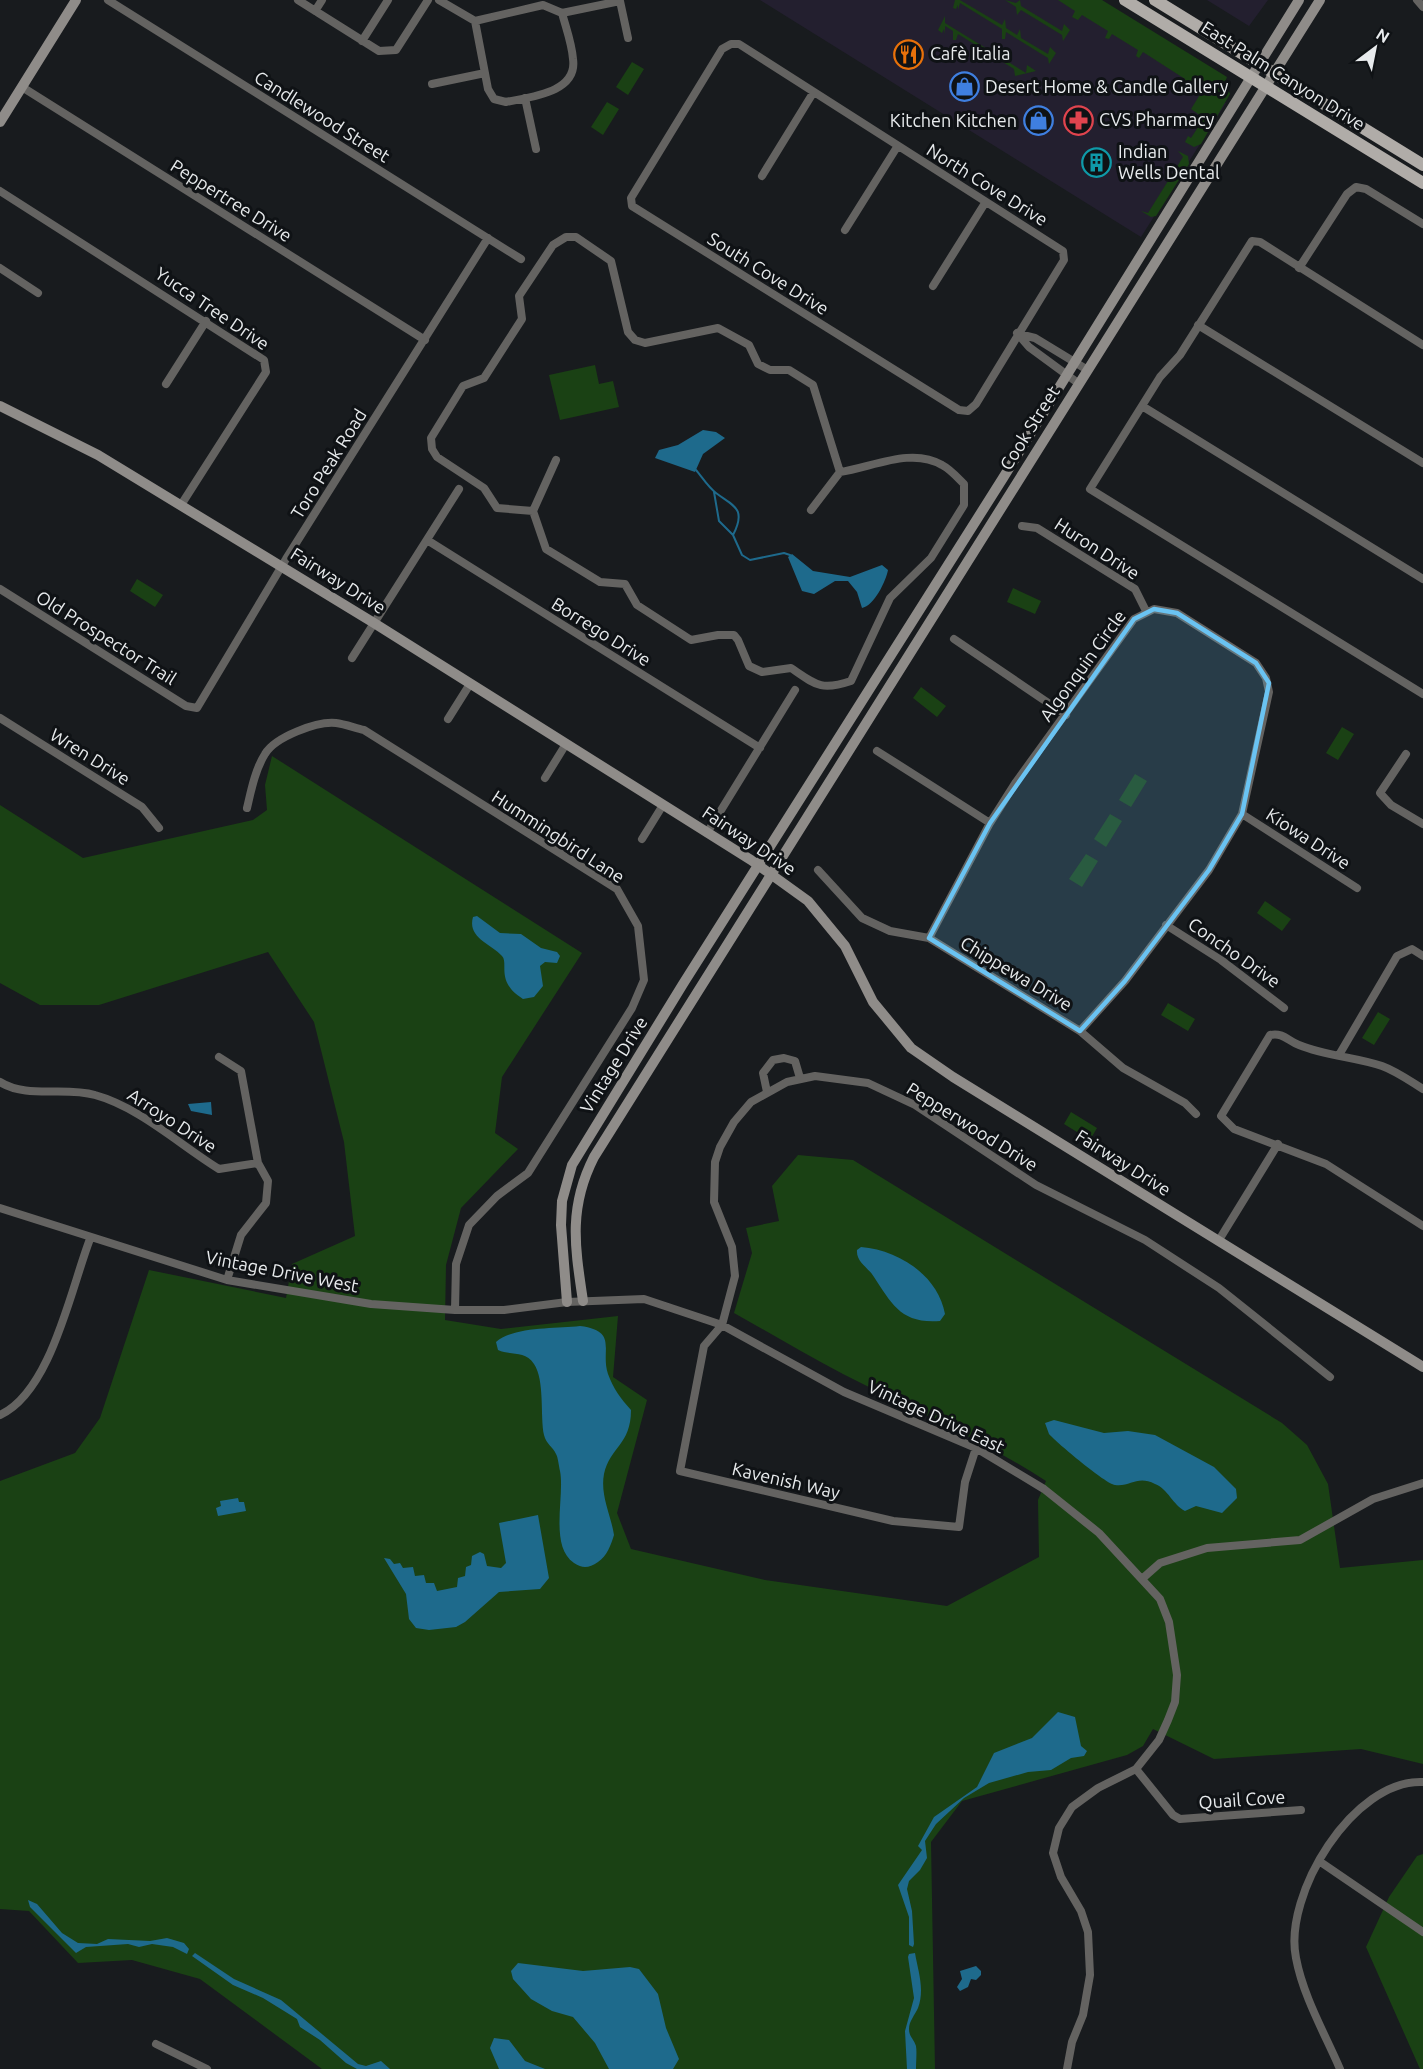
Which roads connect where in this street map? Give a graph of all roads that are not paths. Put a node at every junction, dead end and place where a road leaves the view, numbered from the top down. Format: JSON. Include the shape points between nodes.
{"nodes":[{"id":1,"x":76,"y":0,"type":"edge"},
{"id":2,"x":108,"y":0,"type":"edge"},
{"id":3,"x":298,"y":0,"type":"edge"},
{"id":4,"x":322,"y":0,"type":"edge"},
{"id":5,"x":388,"y":0,"type":"edge"},
{"id":6,"x":428,"y":0,"type":"edge"},
{"id":7,"x":439,"y":0,"type":"edge"},
{"id":8,"x":519,"y":0,"type":"edge"},
{"id":9,"x":1125,"y":0,"type":"edge"},
{"id":10,"x":1155,"y":0,"type":"edge"},
{"id":11,"x":1299,"y":0,"type":"edge"},
{"id":12,"x":1320,"y":0,"type":"edge"},
{"id":13,"x":1417,"y":0,"type":"edge"},
{"id":14,"x":1423,"y":7,"type":"edge"},
{"id":15,"x":521,"y":10,"type":"junction"},
{"id":16,"x":315,"y":11,"type":"junction"},
{"id":17,"x":562,"y":14,"type":"junction"},
{"id":18,"x":475,"y":21,"type":"junction"},
{"id":19,"x":628,"y":38,"type":"dead end"},
{"id":20,"x":362,"y":40,"type":"junction"},
{"id":21,"x":722,"y":50,"type":"joint"},
{"id":22,"x":1260,"y":64,"type":"junction"},
{"id":23,"x":485,"y":73,"type":"junction"},
{"id":24,"x":1274,"y":73,"type":"junction"},
{"id":25,"x":1252,"y":78,"type":"junction"},
{"id":26,"x":432,"y":84,"type":"dead end"},
{"id":27,"x":1266,"y":86,"type":"junction"},
{"id":28,"x":22,"y":87,"type":"junction"},
{"id":29,"x":813,"y":93,"type":"junction"},
{"id":30,"x":525,"y":98,"type":"junction"},
{"id":31,"x":0,"y":122,"type":"edge"},
{"id":32,"x":897,"y":147,"type":"junction"},
{"id":33,"x":536,"y":149,"type":"dead end"},
{"id":34,"x":1423,"y":165,"type":"edge"},
{"id":35,"x":762,"y":176,"type":"dead end"},
{"id":36,"x":1423,"y":183,"type":"edge"},
{"id":37,"x":0,"y":191,"type":"edge"},
{"id":38,"x":985,"y":203,"type":"junction"},
{"id":39,"x":1423,"y":224,"type":"edge"},
{"id":40,"x":845,"y":230,"type":"dead end"},
{"id":41,"x":488,"y":238,"type":"junction"},
{"id":42,"x":521,"y":259,"type":"dead end"},
{"id":43,"x":0,"y":268,"type":"edge"},
{"id":44,"x":1299,"y":268,"type":"junction"},
{"id":45,"x":933,"y":286,"type":"dead end"},
{"id":46,"x":38,"y":293,"type":"dead end"},
{"id":47,"x":206,"y":321,"type":"junction"},
{"id":48,"x":1198,"y":325,"type":"junction"},
{"id":49,"x":1017,"y":333,"type":"junction"},
{"id":50,"x":425,"y":340,"type":"junction"},
{"id":51,"x":1423,"y":345,"type":"edge"},
{"id":52,"x":1073,"y":363,"type":"junction"},
{"id":53,"x":1086,"y":369,"type":"junction"},
{"id":54,"x":1066,"y":373,"type":"junction"},
{"id":55,"x":1078,"y":383,"type":"junction"},
{"id":56,"x":166,"y":384,"type":"dead end"},
{"id":57,"x":0,"y":406,"type":"edge"},
{"id":58,"x":1142,"y":406,"type":"junction"},
{"id":59,"x":556,"y":460,"type":"dead end"},
{"id":60,"x":1423,"y":463,"type":"edge"},
{"id":61,"x":840,"y":472,"type":"junction"},
{"id":62,"x":459,"y":489,"type":"dead end"},
{"id":63,"x":181,"y":505,"type":"junction"},
{"id":64,"x":812,"y":510,"type":"dead end"},
{"id":65,"x":533,"y":511,"type":"junction"},
{"id":66,"x":1022,"y":526,"type":"dead end"},
{"id":67,"x":427,"y":540,"type":"junction"},
{"id":68,"x":282,"y":567,"type":"junction"},
{"id":69,"x":1423,"y":579,"type":"edge"},
{"id":70,"x":0,"y":589,"type":"edge"},
{"id":71,"x":1146,"y":611,"type":"junction"},
{"id":72,"x":374,"y":623,"type":"junction"},
{"id":73,"x":954,"y":639,"type":"dead end"},
{"id":74,"x":352,"y":658,"type":"dead end"},
{"id":75,"x":470,"y":684,"type":"junction"},
{"id":76,"x":795,"y":690,"type":"dead end"},
{"id":77,"x":1423,"y":694,"type":"edge"},
{"id":78,"x":197,"y":708,"type":"joint"},
{"id":79,"x":1066,"y":715,"type":"junction"},
{"id":80,"x":0,"y":718,"type":"edge"},
{"id":81,"x":448,"y":719,"type":"dead end"},
{"id":82,"x":566,"y":744,"type":"junction"},
{"id":83,"x":760,"y":748,"type":"junction"},
{"id":84,"x":878,"y":751,"type":"dead end"},
{"id":85,"x":1406,"y":754,"type":"dead end"},
{"id":86,"x":545,"y":778,"type":"dead end"},
{"id":87,"x":663,"y":805,"type":"junction"},
{"id":88,"x":247,"y":808,"type":"dead end"},
{"id":89,"x":1242,"y":814,"type":"junction"},
{"id":90,"x":990,"y":823,"type":"junction"},
{"id":91,"x":1423,"y":824,"type":"edge"},
{"id":92,"x":159,"y":828,"type":"dead end"},
{"id":93,"x":707,"y":833,"type":"junction"},
{"id":94,"x":642,"y":839,"type":"dead end"},
{"id":95,"x":758,"y":866,"type":"junction"},
{"id":96,"x":818,"y":870,"type":"dead end"},
{"id":97,"x":771,"y":874,"type":"junction"},
{"id":98,"x":1358,"y":888,"type":"dead end"},
{"id":99,"x":1166,"y":925,"type":"junction"},
{"id":100,"x":928,"y":938,"type":"junction"},
{"id":101,"x":1423,"y":956,"type":"edge"},
{"id":102,"x":1284,"y":1008,"type":"dead end"},
{"id":103,"x":1080,"y":1031,"type":"junction"},
{"id":104,"x":1339,"y":1055,"type":"junction"},
{"id":105,"x":219,"y":1057,"type":"dead end"},
{"id":106,"x":800,"y":1078,"type":"junction"},
{"id":107,"x":0,"y":1082,"type":"edge"},
{"id":108,"x":1423,"y":1089,"type":"edge"},
{"id":109,"x":767,"y":1092,"type":"junction"},
{"id":110,"x":1196,"y":1114,"type":"dead end"},
{"id":111,"x":1278,"y":1144,"type":"junction"},
{"id":112,"x":258,"y":1163,"type":"junction"},
{"id":113,"x":0,"y":1208,"type":"edge"},
{"id":114,"x":1423,"y":1226,"type":"edge"},
{"id":115,"x":90,"y":1239,"type":"junction"},
{"id":116,"x":1218,"y":1240,"type":"junction"},
{"id":117,"x":227,"y":1280,"type":"junction"},
{"id":118,"x":583,"y":1301,"type":"junction"},
{"id":119,"x":567,"y":1302,"type":"junction"},
{"id":120,"x":455,"y":1310,"type":"junction"},
{"id":121,"x":722,"y":1325,"type":"junction"},
{"id":122,"x":1423,"y":1367,"type":"edge"},
{"id":123,"x":1330,"y":1377,"type":"dead end"},
{"id":124,"x":0,"y":1414,"type":"edge"},
{"id":125,"x":976,"y":1448,"type":"junction"},
{"id":126,"x":1423,"y":1483,"type":"edge"},
{"id":127,"x":1143,"y":1578,"type":"junction"},
{"id":128,"x":1136,"y":1769,"type":"junction"},
{"id":129,"x":1423,"y":1782,"type":"edge"},
{"id":130,"x":1301,"y":1810,"type":"dead end"},
{"id":131,"x":1319,"y":1861,"type":"junction"},
{"id":132,"x":1423,"y":1932,"type":"edge"},
{"id":133,"x":156,"y":2044,"type":"dead end"},
{"id":134,"x":207,"y":2069,"type":"edge"},
{"id":135,"x":1067,"y":2069,"type":"edge"},
{"id":136,"x":1340,"y":2069,"type":"edge"}],
"edges":[{"from":1,"to":28,"type":"street"},
{"from":2,"to":41,"type":"street","name":"Candlewood Street"},
{"from":3,"to":16,"type":"street"},
{"from":4,"to":16,"type":"street"},
{"from":5,"to":20,"type":"street"},
{"from":6,"to":20,"type":"street","via":[[396,50],[379,51]]},
{"from":7,"to":18,"type":"street"},
{"from":8,"to":15,"type":"street"},
{"from":9,"to":25,"type":"main road","name":"East Palm Canyon Drive"},
{"from":10,"to":22,"type":"main road","name":"East Palm Canyon Drive"},
{"from":11,"to":22,"type":"street","name":"Cook Street"},
{"from":12,"to":24,"type":"street","name":"Cook Street"},
{"from":13,"to":14,"type":"street"},
{"from":15,"to":17,"type":"street","via":[[543,4]]},
{"from":15,"to":18,"type":"street"},
{"from":16,"to":20,"type":"street"},
{"from":17,"to":19,"type":"street","via":[[620,1]]},
{"from":17,"to":30,"type":"street","via":[[574,61],[572,70],[558,88]]},
{"from":18,"to":23,"type":"street"},
{"from":21,"to":29,"type":"street","name":"North Cove Drive","via":[[739,44]]},
{"from":21,"to":49,"type":"street","name":"South Cove Drive","via":[[632,198],[632,206],[959,410],[968,411],[976,404]]},
{"from":22,"to":24,"type":"main road","name":"East Palm Canyon Drive"},
{"from":22,"to":25,"type":"street","name":"Cook Street"},
{"from":23,"to":26,"type":"street"},
{"from":23,"to":30,"type":"street","via":[[494,99],[506,102]]},
{"from":24,"to":27,"type":"street","name":"Cook Street"},
{"from":24,"to":34,"type":"main road","name":"East Palm Canyon Drive"},
{"from":25,"to":27,"type":"main road","name":"East Palm Canyon Drive"},
{"from":25,"to":52,"type":"street","name":"Cook Street"},
{"from":27,"to":36,"type":"main road","name":"East Palm Canyon Drive"},
{"from":27,"to":53,"type":"street","name":"Cook Street"},
{"from":28,"to":31,"type":"street"},
{"from":28,"to":50,"type":"street","name":"Peppertree Drive"},
{"from":29,"to":32,"type":"street","name":"North Cove Drive"},
{"from":29,"to":35,"type":"street"},
{"from":30,"to":33,"type":"street"},
{"from":32,"to":38,"type":"street","name":"North Cove Drive"},
{"from":32,"to":40,"type":"street"},
{"from":37,"to":47,"type":"street","name":"Yucca Tree Drive"},
{"from":38,"to":45,"type":"street"},
{"from":38,"to":49,"type":"street","name":"North Cove Drive","via":[[1063,251],[1064,260]]},
{"from":39,"to":44,"type":"street","via":[[1366,189],[1356,187],[1347,194]]},
{"from":41,"to":42,"type":"street","name":"Candlewood Street"},
{"from":41,"to":50,"type":"street","name":"Toro Peak Road"},
{"from":43,"to":46,"type":"street"},
{"from":44,"to":48,"type":"street","via":[[1260,242],[1252,241]]},
{"from":44,"to":51,"type":"street"},
{"from":47,"to":56,"type":"street"},
{"from":47,"to":63,"type":"street","name":"Yucca Tree Drive","via":[[259,354],[267,365]]},
{"from":48,"to":58,"type":"street"},
{"from":48,"to":60,"type":"street"},
{"from":49,"to":52,"type":"street","via":[[1035,338]]},
{"from":49,"to":54,"type":"street","via":[[1029,347]]},
{"from":50,"to":68,"type":"street","name":"Toro Peak Road"},
{"from":52,"to":53,"type":"street"},
{"from":52,"to":54,"type":"street","name":"Cook Street"},
{"from":53,"to":55,"type":"street","name":"Cook Street"},
{"from":54,"to":55,"type":"street"},
{"from":54,"to":95,"type":"street","name":"Cook Street","via":[[1004,478]]},
{"from":55,"to":97,"type":"street","name":"Cook Street"},
{"from":57,"to":63,"type":"street","name":"Fairway Drive","via":[[98,455]]},
{"from":58,"to":69,"type":"street"},
{"from":58,"to":77,"type":"street","via":[[1090,489]]},
{"from":59,"to":65,"type":"street"},
{"from":61,"to":64,"type":"street"},
{"from":61,"to":65,"type":"street","via":[[925,457],[944,465],[964,484],[964,505],[931,558],[890,598],[851,681],[830,688],[791,668],[762,672],[749,666],[734,635],[691,640],[637,605],[625,584],[600,582],[546,549]]},
{"from":61,"to":65,"type":"street","via":[[813,386],[789,370],[770,370],[758,364],[749,345],[718,328],[645,343],[635,340],[628,332],[611,261],[576,237],[566,237],[552,245],[519,296],[522,319],[484,378],[463,386],[431,438],[437,458],[484,488],[497,508]]},
{"from":62,"to":67,"type":"street"},
{"from":63,"to":68,"type":"street","name":"Fairway Drive"},
{"from":66,"to":71,"type":"street","name":"Huron Drive","via":[[1037,528],[1135,589]]},
{"from":67,"to":72,"type":"street"},
{"from":67,"to":83,"type":"street","name":"Borrego Drive"},
{"from":68,"to":72,"type":"street","name":"Fairway Drive"},
{"from":68,"to":78,"type":"street","name":"Toro Peak Road"},
{"from":70,"to":78,"type":"street","name":"Old Prospector Trail","via":[[186,706]]},
{"from":71,"to":79,"type":"street","name":"Algonquin Circle","via":[[1134,619]]},
{"from":71,"to":89,"type":"street","name":"Algonquin Circle","via":[[1162,609],[1177,614],[1256,663],[1266,678],[1269,692]]},
{"from":72,"to":74,"type":"street"},
{"from":72,"to":75,"type":"street","name":"Fairway Drive"},
{"from":73,"to":79,"type":"street"},
{"from":75,"to":81,"type":"street"},
{"from":75,"to":82,"type":"street","name":"Fairway Drive"},
{"from":76,"to":83,"type":"street"},
{"from":79,"to":90,"type":"street","name":"Algonquin Circle"},
{"from":80,"to":92,"type":"street","name":"Wren Drive","via":[[142,807]]},
{"from":82,"to":86,"type":"street"},
{"from":82,"to":87,"type":"street","name":"Fairway Drive"},
{"from":83,"to":93,"type":"street"},
{"from":84,"to":90,"type":"street"},
{"from":85,"to":91,"type":"street","via":[[1380,793],[1391,805]]},
{"from":87,"to":93,"type":"street","name":"Fairway Drive"},
{"from":87,"to":94,"type":"street"},
{"from":88,"to":120,"type":"street","name":"Hummingbird Lane","via":[[265,753],[284,738],[310,726],[335,723],[364,730],[617,890],[638,926],[644,980],[632,1008],[528,1173],[497,1196],[469,1225],[456,1264]]},
{"from":89,"to":98,"type":"street","name":"Kiowa Drive"},
{"from":89,"to":99,"type":"street","name":"Algonquin Circle","via":[[1209,870]]},
{"from":90,"to":100,"type":"street","name":"Algonquin Circle"},
{"from":93,"to":95,"type":"street","name":"Fairway Drive"},
{"from":95,"to":97,"type":"street","name":"Fairway Drive"},
{"from":95,"to":119,"type":"street","name":"Vintage Drive","via":[[572,1165],[561,1201]]},
{"from":96,"to":100,"type":"street","name":"Chippewa Drive","via":[[871,924]]},
{"from":97,"to":116,"type":"street","name":"Fairway Drive","via":[[808,901],[845,946],[873,1002],[911,1048]]},
{"from":97,"to":118,"type":"street","name":"Vintage Drive","via":[[582,1181],[574,1238]]},
{"from":99,"to":102,"type":"street","name":"Concho Drive"},
{"from":99,"to":103,"type":"street","name":"Algonquin Circle","via":[[1125,981]]},
{"from":100,"to":103,"type":"street","name":"Chippewa Drive"},
{"from":101,"to":104,"type":"street","via":[[1412,949],[1397,956]]},
{"from":103,"to":110,"type":"street","name":"Chippewa Drive","via":[[1123,1068],[1185,1103]]},
{"from":104,"to":108,"type":"street","via":[[1382,1066]]},
{"from":104,"to":111,"type":"street","via":[[1298,1045],[1281,1034],[1270,1035],[1221,1116],[1234,1129]]},
{"from":105,"to":112,"type":"street","via":[[241,1071]]},
{"from":106,"to":109,"type":"street","name":"Pepperwood Drive"},
{"from":106,"to":109,"type":"street","via":[[795,1061],[773,1060],[763,1073]]},
{"from":106,"to":123,"type":"street","name":"Pepperwood Drive","via":[[830,1076],[868,1083],[915,1105],[1036,1185],[1145,1240],[1200,1276]]},
{"from":107,"to":112,"type":"street","name":"Arroyo Drive","via":[[12,1090],[86,1093],[125,1105],[219,1169]]},
{"from":109,"to":121,"type":"street","name":"Pepperwood Drive","via":[[734,1122],[716,1162],[714,1202],[732,1247],[735,1276]]},
{"from":111,"to":114,"type":"street","via":[[1326,1164]]},
{"from":111,"to":116,"type":"street"},
{"from":112,"to":117,"type":"street","via":[[268,1181],[266,1203],[241,1234]]},
{"from":113,"to":115,"type":"street","name":"Vintage Drive West"},
{"from":115,"to":117,"type":"street","name":"Vintage Drive West"},
{"from":115,"to":124,"type":"street","via":[[55,1346],[24,1396]]},
{"from":116,"to":122,"type":"street","name":"Fairway Drive"},
{"from":117,"to":120,"type":"street","name":"Vintage Drive West","via":[[371,1304]]},
{"from":118,"to":119,"type":"street","name":"Vintage Drive East"},
{"from":118,"to":121,"type":"street","name":"Vintage Drive East","via":[[644,1299]]},
{"from":119,"to":120,"type":"street","name":"Vintage Drive West","via":[[504,1310]]},
{"from":121,"to":125,"type":"street","name":"Vintage Drive East","via":[[844,1392]]},
{"from":121,"to":125,"type":"street","name":"Kavenish Way","via":[[704,1346],[680,1471],[893,1521],[959,1527],[965,1482]]},
{"from":125,"to":127,"type":"street","name":"Vintage Drive East","via":[[1044,1489],[1099,1533]]},
{"from":126,"to":127,"type":"street","via":[[1373,1499],[1300,1540],[1207,1548],[1160,1563]]},
{"from":127,"to":128,"type":"street","name":"Vintage Drive East","via":[[1160,1599],[1169,1622],[1177,1675],[1175,1702],[1168,1720],[1159,1740]]},
{"from":128,"to":130,"type":"street","name":"Quail Cove","via":[[1180,1819]]},
{"from":128,"to":135,"type":"street","name":"Vintage Drive East","via":[[1098,1788],[1072,1807],[1059,1828],[1053,1853],[1088,1932],[1090,1974]]},
{"from":129,"to":131,"type":"street","via":[[1390,1789],[1366,1801],[1337,1831]]},
{"from":131,"to":132,"type":"street"},
{"from":131,"to":136,"type":"street","via":[[1296,1919],[1295,1956]]},
{"from":133,"to":134,"type":"street"}]}
